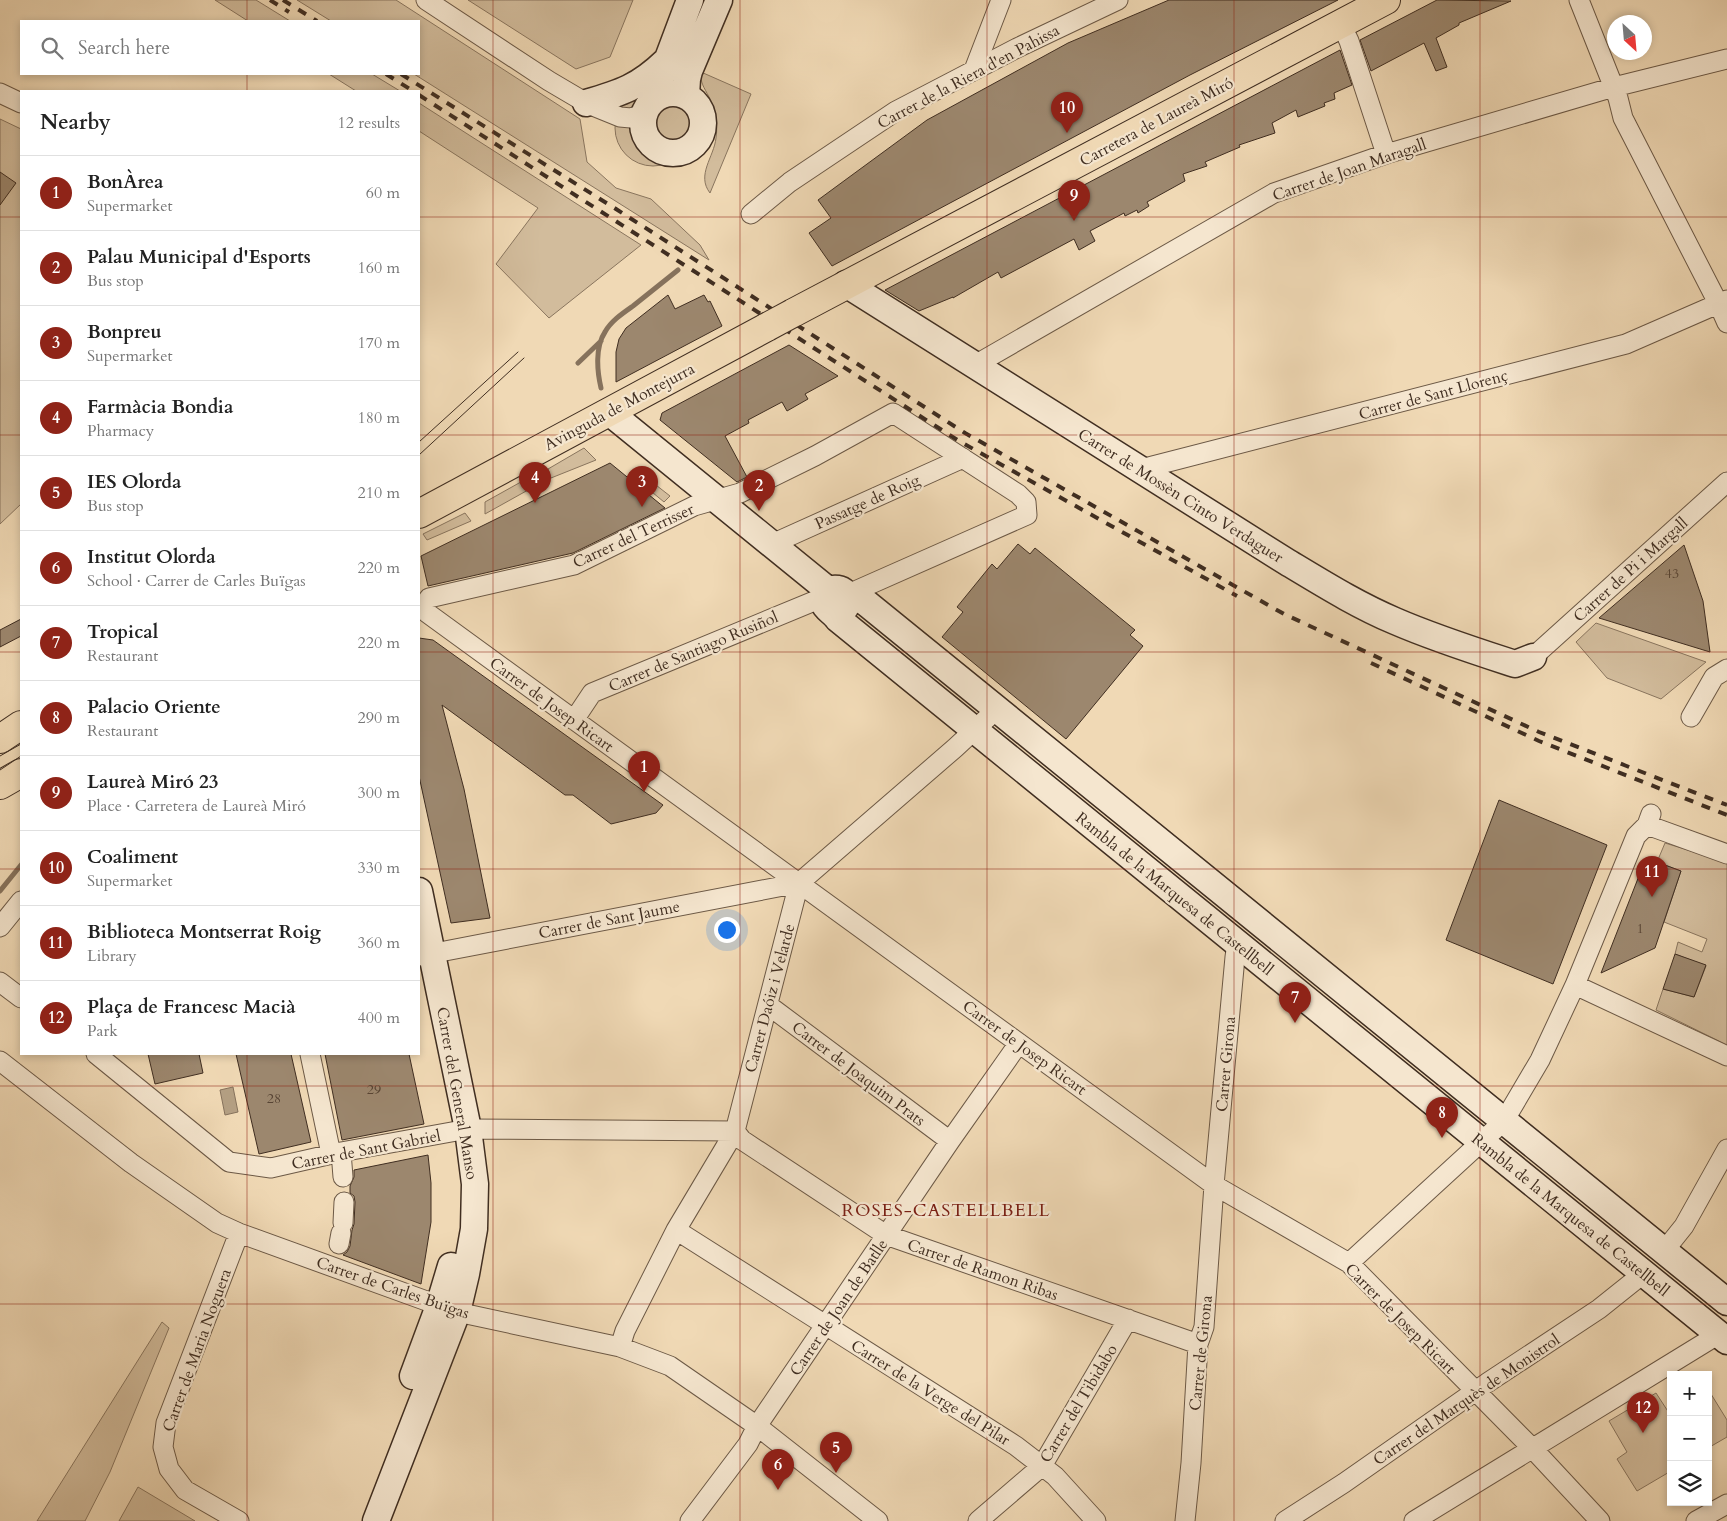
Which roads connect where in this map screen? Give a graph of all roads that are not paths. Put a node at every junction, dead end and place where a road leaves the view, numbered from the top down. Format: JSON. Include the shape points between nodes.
{"nodes":[{"id":1,"x":426,"y":0,"type":"edge"},
{"id":2,"x":690,"y":0,"type":"edge"},
{"id":3,"x":719,"y":0,"type":"edge"},
{"id":4,"x":1001,"y":0,"type":"edge"},
{"id":5,"x":1118,"y":0,"type":"edge"},
{"id":6,"x":1386,"y":0,"type":"edge"},
{"id":7,"x":1579,"y":0,"type":"edge"},
{"id":8,"x":1351,"y":20,"type":"edge"},
{"id":9,"x":1727,"y":59,"type":"edge"},
{"id":10,"x":666,"y":60,"type":"junction"},
{"id":11,"x":974,"y":70,"type":"junction"},
{"id":12,"x":1614,"y":87,"type":"junction"},
{"id":13,"x":0,"y":93,"type":"edge"},
{"id":14,"x":686,"y":96,"type":"junction"},
{"id":15,"x":20,"y":102,"type":"edge"},
{"id":16,"x":586,"y":103,"type":"junction"},
{"id":17,"x":648,"y":108,"type":"junction"},
{"id":18,"x":1386,"y":154,"type":"junction"},
{"id":19,"x":751,"y":214,"type":"dead end"},
{"id":20,"x":846,"y":284,"type":"junction"},
{"id":21,"x":1723,"y":302,"type":"edge"},
{"id":22,"x":1727,"y":323,"type":"edge"},
{"id":23,"x":767,"y":327,"type":"joint"},
{"id":24,"x":975,"y":365,"type":"junction"},
{"id":25,"x":609,"y":412,"type":"junction"},
{"id":26,"x":963,"y":458,"type":"junction"},
{"id":27,"x":1141,"y":469,"type":"junction"},
{"id":28,"x":1727,"y":482,"type":"edge"},
{"id":29,"x":717,"y":500,"type":"junction"},
{"id":30,"x":420,"y":513,"type":"edge"},
{"id":31,"x":772,"y":544,"type":"junction"},
{"id":32,"x":836,"y":599,"type":"junction"},
{"id":33,"x":420,"y":609,"type":"edge"},
{"id":34,"x":1533,"y":657,"type":"joint"},
{"id":35,"x":1727,"y":669,"type":"edge"},
{"id":36,"x":997,"y":709,"type":"junction"},
{"id":37,"x":1691,"y":717,"type":"dead end"},
{"id":38,"x":574,"y":720,"type":"junction"},
{"id":39,"x":20,"y":726,"type":"edge"},
{"id":40,"x":975,"y":730,"type":"junction"},
{"id":41,"x":0,"y":738,"type":"edge"},
{"id":42,"x":20,"y":774,"type":"edge"},
{"id":43,"x":0,"y":786,"type":"edge"},
{"id":44,"x":1727,"y":854,"type":"edge"},
{"id":45,"x":799,"y":883,"type":"junction"},
{"id":46,"x":20,"y":902,"type":"edge"},
{"id":47,"x":420,"y":908,"type":"edge"},
{"id":48,"x":0,"y":927,"type":"edge"},
{"id":49,"x":1237,"y":943,"type":"junction"},
{"id":50,"x":423,"y":960,"type":"edge"},
{"id":51,"x":0,"y":982,"type":"edge"},
{"id":52,"x":1574,"y":985,"type":"junction"},
{"id":53,"x":20,"y":997,"type":"edge"},
{"id":54,"x":768,"y":1005,"type":"junction"},
{"id":55,"x":1020,"y":1043,"type":"junction"},
{"id":56,"x":97,"y":1055,"type":"edge"},
{"id":57,"x":310,"y":1055,"type":"edge"},
{"id":58,"x":1727,"y":1056,"type":"edge"},
{"id":59,"x":0,"y":1061,"type":"edge"},
{"id":60,"x":1504,"y":1121,"type":"junction"},
{"id":61,"x":460,"y":1130,"type":"junction"},
{"id":62,"x":735,"y":1131,"type":"junction"},
{"id":63,"x":950,"y":1141,"type":"junction"},
{"id":64,"x":1482,"y":1142,"type":"junction"},
{"id":65,"x":1727,"y":1149,"type":"edge"},
{"id":66,"x":336,"y":1153,"type":"junction"},
{"id":67,"x":1214,"y":1184,"type":"junction"},
{"id":68,"x":676,"y":1230,"type":"junction"},
{"id":69,"x":239,"y":1233,"type":"junction"},
{"id":70,"x":886,"y":1235,"type":"junction"},
{"id":71,"x":338,"y":1244,"type":"junction"},
{"id":72,"x":1664,"y":1252,"type":"junction"},
{"id":73,"x":1349,"y":1264,"type":"junction"},
{"id":74,"x":1644,"y":1273,"type":"junction"},
{"id":75,"x":1727,"y":1302,"type":"edge"},
{"id":76,"x":448,"y":1309,"type":"junction"},
{"id":77,"x":1128,"y":1319,"type":"junction"},
{"id":78,"x":826,"y":1325,"type":"junction"},
{"id":79,"x":1723,"y":1338,"type":"edge"},
{"id":80,"x":1198,"y":1344,"type":"junction"},
{"id":81,"x":620,"y":1347,"type":"junction"},
{"id":82,"x":1475,"y":1391,"type":"junction"},
{"id":83,"x":757,"y":1426,"type":"junction"},
{"id":84,"x":1533,"y":1449,"type":"junction"},
{"id":85,"x":1042,"y":1466,"type":"junction"},
{"id":86,"x":1727,"y":1504,"type":"edge"},
{"id":87,"x":240,"y":1521,"type":"edge"},
{"id":88,"x":358,"y":1521,"type":"edge"},
{"id":89,"x":376,"y":1521,"type":"edge"},
{"id":90,"x":690,"y":1521,"type":"edge"},
{"id":91,"x":878,"y":1521,"type":"edge"},
{"id":92,"x":978,"y":1521,"type":"edge"},
{"id":93,"x":1096,"y":1521,"type":"edge"},
{"id":94,"x":1185,"y":1521,"type":"edge"},
{"id":95,"x":1285,"y":1521,"type":"edge"},
{"id":96,"x":1414,"y":1521,"type":"edge"},
{"id":97,"x":1600,"y":1521,"type":"edge"},
{"id":98,"x":1696,"y":1521,"type":"edge"}],
"edges":[{"from":1,"to":16,"type":"street"},
{"from":2,"to":10,"type":"street"},
{"from":3,"to":14,"type":"street","via":[[689,71]]},
{"from":4,"to":11,"type":"street"},
{"from":5,"to":11,"type":"street","name":"Carrer de la Riera d'en Pahissa"},
{"from":6,"to":8,"type":"main road","name":"Carretera de Laureà Miró"},
{"from":7,"to":12,"type":"street"},
{"from":8,"to":18,"type":"street"},
{"from":8,"to":20,"type":"main road","name":"Carretera de Laureà Miró"},
{"from":9,"to":12,"type":"street","name":"Carrer de Joan Maragall"},
{"from":10,"to":16,"type":"street","via":[[636,86]]},
{"from":10,"to":17,"type":"street"},
{"from":11,"to":19,"type":"street","name":"Carrer de la Riera d'en Pahissa","via":[[896,111],[790,182]]},
{"from":12,"to":18,"type":"street","name":"Carrer de Joan Maragall"},
{"from":12,"to":21,"type":"street","via":[[1636,146]]},
{"from":13,"to":15,"type":"street"},
{"from":14,"to":17,"type":"street","via":[[665,93]]},
{"from":14,"to":17,"type":"street","via":[[700,110],[703,128],[694,144],[677,153],[658,150],[644,134],[642,124]]},
{"from":16,"to":17,"type":"street","via":[[620,117],[631,118]]},
{"from":18,"to":24,"type":"street","name":"Carrer de Joan Maragall","via":[[1274,193]]},
{"from":20,"to":23,"type":"main road","name":"Carretera de Laureà Miró","bridge":true},
{"from":20,"to":24,"type":"street","name":"Carrer de Mossèn Cinto Verdaguer"},
{"from":21,"to":22,"type":"street"},
{"from":21,"to":27,"type":"street","name":"Carrer de Sant Llorenç","via":[[1626,344]]},
{"from":23,"to":25,"type":"main road","name":"Avinguda de Montejurra"},
{"from":24,"to":27,"type":"street","name":"Carrer de Mossèn Cinto Verdaguer"},
{"from":25,"to":29,"type":"street","name":"Rambla de la Marquesa de Castellbell"},
{"from":25,"to":30,"type":"main road","name":"Avinguda de Montejurra"},
{"from":26,"to":29,"type":"street","name":"Carrer del Terrisser","via":[[893,413],[816,456],[740,493]]},
{"from":26,"to":31,"type":"street","name":"Passatge de Roig"},
{"from":26,"to":32,"type":"street","name":"Carrer de Santiago Rusiñol","via":[[1018,494],[1026,502],[1027,515]]},
{"from":27,"to":34,"type":"street","name":"Carrer de Mossèn Cinto Verdaguer","via":[[1287,562],[1394,621],[1515,664]]},
{"from":28,"to":34,"type":"street","name":"Carrer de Pi i Margall"},
{"from":29,"to":31,"type":"street","name":"Rambla de la Marquesa de Castellbell"},
{"from":29,"to":33,"type":"street","name":"Carrer del Terrisser","via":[[694,506],[574,565],[429,598]]},
{"from":31,"to":32,"type":"street","name":"Rambla de la Marquesa de Castellbell"},
{"from":32,"to":36,"type":"street","name":"Rambla de la Marquesa de Castellbell","via":[[857,598],[865,602]]},
{"from":32,"to":38,"type":"street","name":"Carrer de Santiago Rusiñol","via":[[592,693]]},
{"from":32,"to":40,"type":"street","name":"Rambla de la Marquesa de Castellbell","via":[[838,619]]},
{"from":33,"to":38,"type":"street","name":"Carrer de Josep Ricart"},
{"from":35,"to":37,"type":"street","via":[[1714,677]]},
{"from":36,"to":40,"type":"street"},
{"from":36,"to":60,"type":"street","name":"Rambla de la Marquesa de Castellbell"},
{"from":38,"to":45,"type":"street","name":"Carrer de Josep Ricart"},
{"from":39,"to":41,"type":"main road"},
{"from":40,"to":45,"type":"street"},
{"from":40,"to":49,"type":"street","name":"Rambla de la Marquesa de Castellbell"},
{"from":42,"to":43,"type":"main road"},
{"from":44,"to":52,"type":"street","via":[[1649,819],[1636,836]]},
{"from":45,"to":50,"type":"street","name":"Carrer de Sant Jaume"},
{"from":45,"to":54,"type":"street","name":"Carrer Daóiz i Velarde"},
{"from":45,"to":55,"type":"street","name":"Carrer de Josep Ricart"},
{"from":46,"to":48,"type":"street"},
{"from":47,"to":50,"type":"street","name":"Carrer del General Manso"},
{"from":49,"to":64,"type":"street","name":"Rambla de la Marquesa de Castellbell"},
{"from":49,"to":67,"type":"street","name":"Carrer Girona"},
{"from":50,"to":61,"type":"street","name":"Carrer del General Manso"},
{"from":51,"to":53,"type":"street"},
{"from":52,"to":58,"type":"street"},
{"from":52,"to":60,"type":"street","via":[[1540,1060]]},
{"from":54,"to":62,"type":"street","name":"Carrer Daóiz i Velarde"},
{"from":54,"to":63,"type":"street","name":"Carrer de Joaquim Prats"},
{"from":55,"to":63,"type":"street","name":"Carrer de Joan de Batlle"},
{"from":55,"to":67,"type":"street","name":"Carrer de Josep Ricart"},
{"from":56,"to":66,"type":"street","name":"Carrer de Sant Gabriel","via":[[229,1162],[271,1168]]},
{"from":57,"to":66,"type":"street"},
{"from":59,"to":69,"type":"street","name":"Carrer de Carles Buïgas","via":[[131,1163],[217,1223]]},
{"from":60,"to":64,"type":"street"},
{"from":60,"to":72,"type":"street","name":"Rambla de la Marquesa de Castellbell"},
{"from":61,"to":62,"type":"street","name":"Carrer de Sant Gabriel"},
{"from":61,"to":66,"type":"street","name":"Carrer de Sant Gabriel"},
{"from":61,"to":76,"type":"street","name":"Carrer del General Manso","via":[[475,1184],[474,1229],[466,1274]]},
{"from":62,"to":68,"type":"street","name":"Carrer Daóiz i Velarde"},
{"from":62,"to":70,"type":"street","name":"Carrer de Ramon Ribas","via":[[742,1140]]},
{"from":63,"to":70,"type":"street","name":"Carrer de Joan de Batlle"},
{"from":64,"to":73,"type":"street"},
{"from":64,"to":74,"type":"street","name":"Rambla de la Marquesa de Castellbell"},
{"from":65,"to":72,"type":"street","via":[[1684,1226]]},
{"from":66,"to":71,"type":"street","via":[[344,1188]]},
{"from":67,"to":73,"type":"street","name":"Carrer de Josep Ricart"},
{"from":67,"to":80,"type":"street","name":"Carrer de Girona","via":[[1204,1327]]},
{"from":68,"to":78,"type":"street","name":"Carrer de la Verge del Pilar"},
{"from":68,"to":81,"type":"street","name":"Carrer Daóiz i Velarde"},
{"from":69,"to":71,"type":"street","name":"Carrer de Carles Buïgas"},
{"from":69,"to":87,"type":"street","name":"Carrer de Maria Noguera","via":[[166,1423],[163,1447],[170,1469],[185,1490]]},
{"from":70,"to":77,"type":"street","name":"Carrer de Ramon Ribas"},
{"from":70,"to":78,"type":"street","name":"Carrer de Joan de Batlle"},
{"from":71,"to":76,"type":"street","name":"Carrer de Carles Buïgas"},
{"from":72,"to":75,"type":"street","name":"Rambla de la Marquesa de Castellbell"},
{"from":73,"to":82,"type":"street","name":"Carrer de Josep Ricart"},
{"from":74,"to":79,"type":"street","name":"Rambla de la Marquesa de Castellbell"},
{"from":74,"to":82,"type":"street","name":"Carrer del Marquès de Monistrol","via":[[1599,1309]]},
{"from":76,"to":81,"type":"street","name":"Carrer de Carles Buïgas"},
{"from":76,"to":88,"type":"street","name":"Carrer del General Manso"},
{"from":76,"to":89,"type":"street","name":"Carrer del General Manso"},
{"from":77,"to":80,"type":"street","name":"Carrer de Ramon Ribas"},
{"from":77,"to":85,"type":"street","name":"Carrer del Tibidabo"},
{"from":78,"to":83,"type":"street","name":"Carrer de Joan de Batlle"},
{"from":78,"to":85,"type":"street","name":"Carrer de la Verge del Pilar","via":[[1016,1446]]},
{"from":79,"to":84,"type":"street"},
{"from":80,"to":94,"type":"street","name":"Carrer de Girona"},
{"from":81,"to":83,"type":"street","name":"Carrer de Carles Buïgas","via":[[670,1366]]},
{"from":82,"to":84,"type":"street","name":"Carrer de Josep Ricart"},
{"from":82,"to":95,"type":"street","name":"Carrer del Marquès de Monistrol"},
{"from":83,"to":90,"type":"street","name":"Carrer de Joan de Batlle","via":[[748,1444]]},
{"from":83,"to":91,"type":"street","name":"Carrer de Carles Buïgas"},
{"from":84,"to":96,"type":"street"},
{"from":84,"to":97,"type":"street","name":"Carrer de Josep Ricart"},
{"from":85,"to":92,"type":"street","name":"Carrer del Tibidabo"},
{"from":85,"to":93,"type":"street","name":"Carrer de la Verge del Pilar"},
{"from":86,"to":98,"type":"street"}]}
